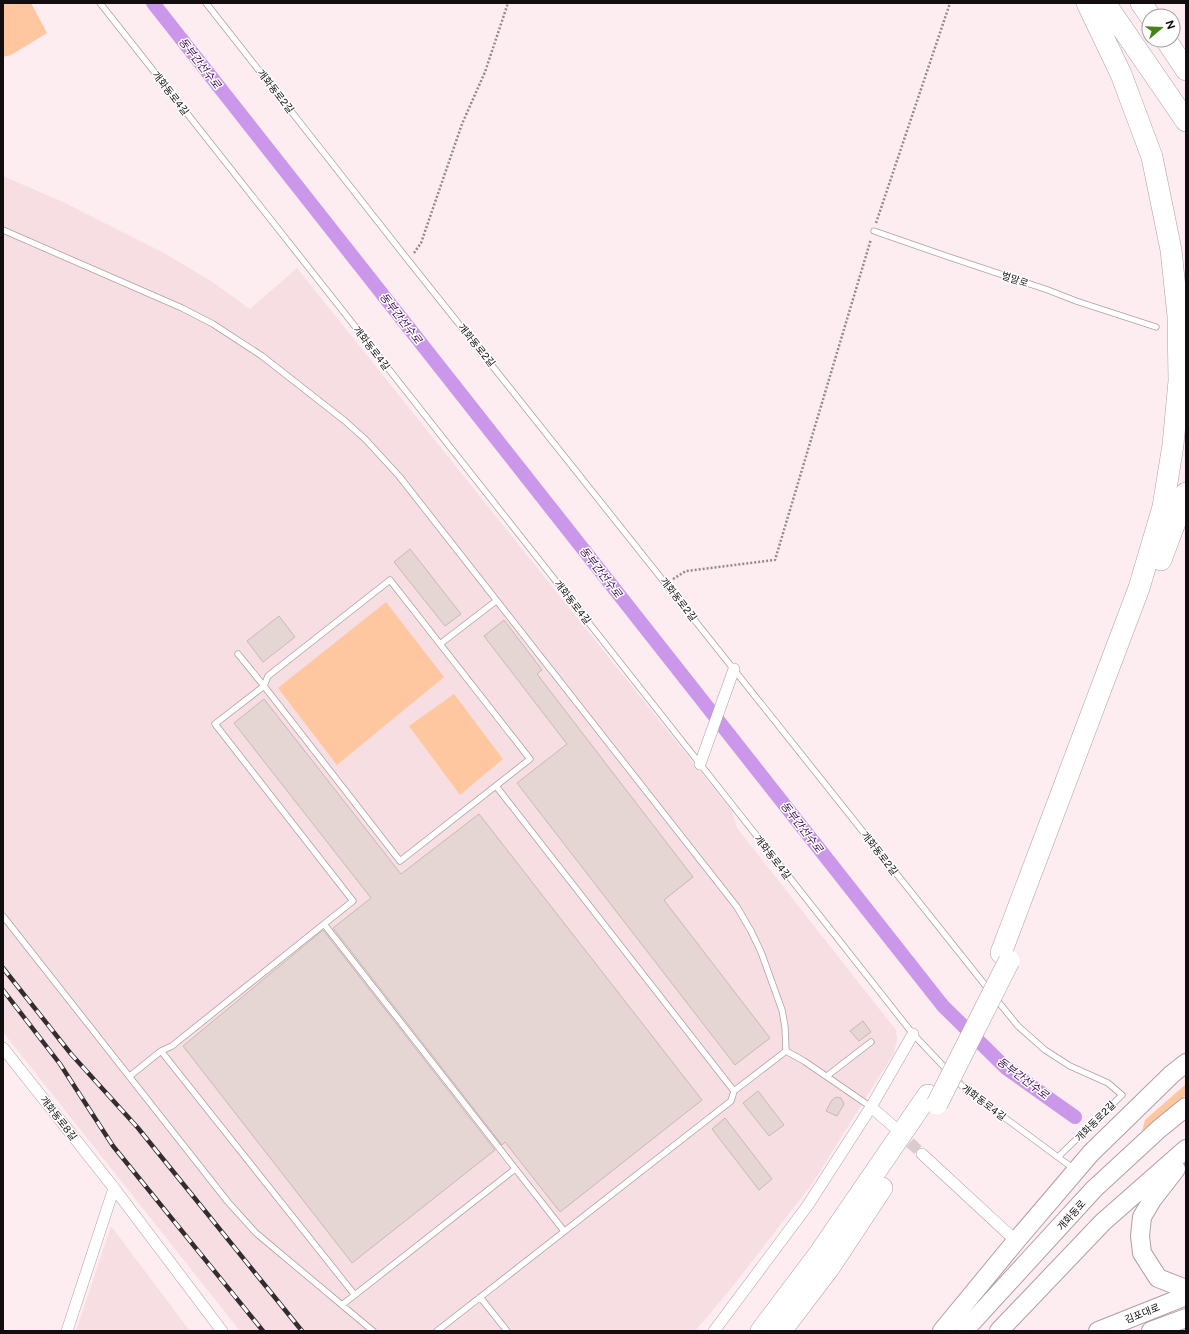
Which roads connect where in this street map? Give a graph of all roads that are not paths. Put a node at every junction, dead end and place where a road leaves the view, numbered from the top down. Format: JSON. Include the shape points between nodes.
{"nodes":[{"id":1,"x":100,"y":3,"type":"edge"},
{"id":2,"x":206,"y":3,"type":"edge"},
{"id":3,"x":1087,"y":3,"type":"edge"},
{"id":4,"x":1105,"y":3,"type":"edge"},
{"id":5,"x":1171,"y":48,"type":"edge"},
{"id":6,"x":1186,"y":70,"type":"edge"},
{"id":7,"x":1186,"y":121,"type":"edge"},
{"id":8,"x":3,"y":230,"type":"edge"},
{"id":9,"x":874,"y":231,"type":"road end"},
{"id":10,"x":1156,"y":327,"type":"dead end"},
{"id":11,"x":1186,"y":493,"type":"edge"},
{"id":12,"x":496,"y":601,"type":"junction"},
{"id":13,"x":440,"y":644,"type":"junction"},
{"id":14,"x":238,"y":654,"type":"dead end"},
{"id":15,"x":734,"y":669,"type":"junction"},
{"id":16,"x":264,"y":686,"type":"junction"},
{"id":17,"x":700,"y":764,"type":"junction"},
{"id":18,"x":496,"y":786,"type":"junction"},
{"id":19,"x":3,"y":916,"type":"edge"},
{"id":20,"x":324,"y":924,"type":"junction"},
{"id":21,"x":1005,"y":957,"type":"junction"},
{"id":22,"x":914,"y":1034,"type":"junction"},
{"id":23,"x":871,"y":1042,"type":"dead end"},
{"id":24,"x":3,"y":1048,"type":"edge"},
{"id":25,"x":161,"y":1051,"type":"junction"},
{"id":26,"x":786,"y":1051,"type":"junction"},
{"id":27,"x":1186,"y":1063,"type":"edge"},
{"id":28,"x":130,"y":1076,"type":"junction"},
{"id":29,"x":827,"y":1076,"type":"junction"},
{"id":30,"x":734,"y":1091,"type":"junction"},
{"id":31,"x":933,"y":1099,"type":"junction"},
{"id":32,"x":1186,"y":1107,"type":"edge"},
{"id":33,"x":871,"y":1108,"type":"junction"},
{"id":34,"x":893,"y":1126,"type":"tunnel mouth"},
{"id":35,"x":1186,"y":1149,"type":"edge"},
{"id":36,"x":922,"y":1154,"type":"tunnel mouth"},
{"id":37,"x":1186,"y":1157,"type":"edge"},
{"id":38,"x":1058,"y":1158,"type":"junction"},
{"id":39,"x":516,"y":1169,"type":"junction"},
{"id":40,"x":1076,"y":1171,"type":"junction"},
{"id":41,"x":114,"y":1188,"type":"junction"},
{"id":42,"x":564,"y":1231,"type":"junction"},
{"id":43,"x":1016,"y":1241,"type":"junction"},
{"id":44,"x":1186,"y":1289,"type":"edge"},
{"id":45,"x":354,"y":1294,"type":"junction"},
{"id":46,"x":1186,"y":1296,"type":"edge"},
{"id":47,"x":480,"y":1297,"type":"junction"},
{"id":48,"x":342,"y":1305,"type":"junction"},
{"id":49,"x":1185,"y":1323,"type":"edge"},
{"id":50,"x":67,"y":1331,"type":"edge"},
{"id":51,"x":222,"y":1331,"type":"edge"},
{"id":52,"x":374,"y":1331,"type":"edge"},
{"id":53,"x":436,"y":1331,"type":"edge"},
{"id":54,"x":507,"y":1331,"type":"edge"},
{"id":55,"x":714,"y":1331,"type":"edge"},
{"id":56,"x":761,"y":1331,"type":"edge"},
{"id":57,"x":781,"y":1331,"type":"edge"},
{"id":58,"x":942,"y":1331,"type":"edge"},
{"id":59,"x":964,"y":1331,"type":"edge"},
{"id":60,"x":999,"y":1331,"type":"edge"},
{"id":61,"x":1098,"y":1331,"type":"edge"},
{"id":62,"x":1151,"y":1331,"type":"edge"}],
"edges":[{"from":1,"to":17,"type":"lane","name":"개화동로4길"},
{"from":2,"to":15,"type":"lane","name":"개화동로2길"},
{"from":3,"to":21,"type":"highway","via":[[1121,74],[1152,157],[1171,250],[1178,323],[1179,381],[1173,445],[1163,507],[1138,588]]},
{"from":4,"to":7,"type":"highway"},
{"from":5,"to":6,"type":"highway"},
{"from":8,"to":12,"type":"lane","via":[[182,308],[213,324],[275,366],[366,440],[399,476]]},
{"from":9,"to":10,"type":"lane","name":"벌말로"},
{"from":11,"to":21,"type":"highway"},
{"from":12,"to":13,"type":"lane"},
{"from":12,"to":26,"type":"lane","via":[[737,907],[761,952],[782,1010]]},
{"from":13,"to":16,"type":"lane","via":[[390,580],[268,676]]},
{"from":13,"to":18,"type":"lane","via":[[530,759]]},
{"from":14,"to":16,"type":"lane"},
{"from":15,"to":17,"type":"street"},
{"from":15,"to":38,"type":"lane","name":"개화동로2길","via":[[1018,1026],[1045,1050],[1070,1066],[1108,1083],[1122,1095]]},
{"from":16,"to":18,"type":"lane","via":[[400,861]]},
{"from":16,"to":20,"type":"lane","via":[[215,724],[353,901]]},
{"from":17,"to":22,"type":"lane","name":"개화동로4길"},
{"from":18,"to":30,"type":"lane"},
{"from":19,"to":28,"type":"lane"},
{"from":20,"to":25,"type":"lane","via":[[172,1046]]},
{"from":20,"to":39,"type":"lane"},
{"from":21,"to":31,"type":"highway"},
{"from":22,"to":33,"type":"street"},
{"from":22,"to":38,"type":"lane","name":"개화동로4길","via":[[962,1086]]},
{"from":23,"to":29,"type":"lane"},
{"from":24,"to":41,"type":"street","name":"개화동로8길"},
{"from":25,"to":28,"type":"lane"},
{"from":25,"to":45,"type":"lane"},
{"from":26,"to":29,"type":"lane"},
{"from":26,"to":30,"type":"lane"},
{"from":27,"to":40,"type":"main road","via":[[1097,1147]]},
{"from":28,"to":48,"type":"lane","via":[[228,1202],[256,1233]]},
{"from":29,"to":33,"type":"lane"},
{"from":30,"to":42,"type":"lane","via":[[730,1101]]},
{"from":31,"to":56,"type":"highway"},
{"from":31,"to":57,"type":"highway","via":[[829,1268]]},
{"from":32,"to":59,"type":"main road","name":"개화동로","via":[[1094,1189]]},
{"from":33,"to":34,"type":"street"},
{"from":33,"to":55,"type":"street","via":[[808,1205]]},
{"from":35,"to":60,"type":"main road","via":[[1103,1222]]},
{"from":36,"to":43,"type":"street"},
{"from":37,"to":44,"type":"main road","via":[[1142,1217],[1140,1236],[1142,1253],[1158,1278]]},
{"from":38,"to":40,"type":"lane","name":"개화동로4길"},
{"from":39,"to":42,"type":"lane"},
{"from":39,"to":45,"type":"lane"},
{"from":40,"to":43,"type":"main road"},
{"from":41,"to":50,"type":"street"},
{"from":41,"to":51,"type":"street","name":"개화동로8길"},
{"from":42,"to":47,"type":"lane"},
{"from":43,"to":58,"type":"main road"},
{"from":45,"to":48,"type":"lane"},
{"from":46,"to":61,"type":"main road","name":"김포대로"},
{"from":47,"to":53,"type":"lane"},
{"from":47,"to":54,"type":"lane"},
{"from":48,"to":52,"type":"lane"},
{"from":49,"to":62,"type":"main road","name":"김포대로"}]}
